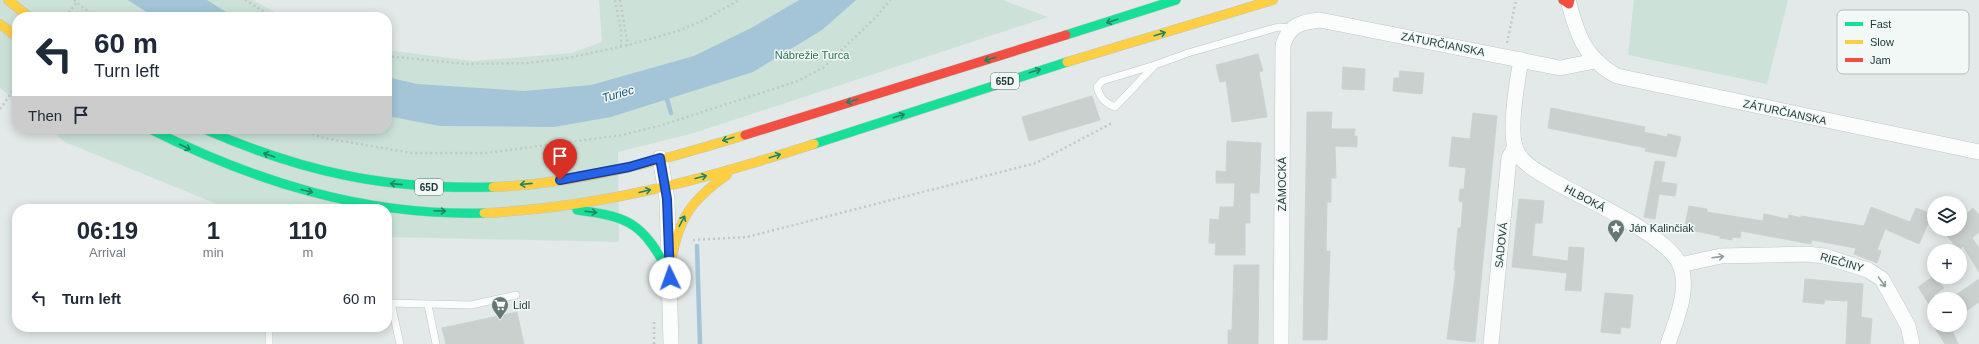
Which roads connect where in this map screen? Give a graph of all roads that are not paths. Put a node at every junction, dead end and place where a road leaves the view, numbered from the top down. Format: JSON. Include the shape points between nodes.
{"nodes":[{"id":1,"x":8,"y":0,"type":"edge"},
{"id":2,"x":1176,"y":0,"type":"edge"},
{"id":3,"x":1273,"y":0,"type":"edge"},
{"id":4,"x":1567,"y":1,"type":"edge"},
{"id":5,"x":23,"y":12,"type":"edge"},
{"id":6,"x":0,"y":24,"type":"edge"},
{"id":7,"x":1292,"y":28,"type":"junction"},
{"id":8,"x":12,"y":33,"type":"edge"},
{"id":9,"x":1521,"y":60,"type":"junction"},
{"id":10,"x":1595,"y":61,"type":"junction"},
{"id":11,"x":1155,"y":64,"type":"junction"},
{"id":12,"x":160,"y":134,"type":"edge"},
{"id":13,"x":215,"y":134,"type":"edge"},
{"id":14,"x":1515,"y":146,"type":"junction"},
{"id":15,"x":1979,"y":152,"type":"edge"},
{"id":16,"x":660,"y":158,"type":"junction"},
{"id":17,"x":738,"y":168,"type":"junction"},
{"id":18,"x":665,"y":186,"type":"junction"},
{"id":19,"x":368,"y":204,"type":"edge"},
{"id":20,"x":392,"y":207,"type":"edge"},
{"id":21,"x":552,"y":208,"type":"junction"},
{"id":22,"x":1680,"y":265,"type":"junction"},
{"id":23,"x":669,"y":272,"type":"junction"},
{"id":24,"x":516,"y":295,"type":"dead end"},
{"id":25,"x":392,"y":303,"type":"edge"},
{"id":26,"x":428,"y":305,"type":"junction"},
{"id":27,"x":392,"y":314,"type":"edge"},
{"id":28,"x":269,"y":333,"type":"dead end"},
{"id":29,"x":269,"y":344,"type":"edge"},
{"id":30,"x":400,"y":344,"type":"edge"},
{"id":31,"x":436,"y":344,"type":"edge"},
{"id":32,"x":671,"y":344,"type":"edge"},
{"id":33,"x":1281,"y":344,"type":"edge"},
{"id":34,"x":1491,"y":344,"type":"edge"},
{"id":35,"x":1668,"y":344,"type":"edge"},
{"id":36,"x":1912,"y":344,"type":"edge"}],
"edges":[{"from":1,"to":5,"type":"main road"},
{"from":2,"to":16,"type":"main road","number":"65D","one_way":true},
{"from":17,"to":3,"type":"main road","number":"65D","one_way":true,"via":[[1037,71]]},
{"from":4,"to":10,"type":"street","name":"ZÁTURČIANSKA","via":[[1578,36]]},
{"from":6,"to":8,"type":"main road"},
{"from":7,"to":9,"type":"street","name":"ZÁTURČIANSKA","via":[[1305,21],[1320,20]]},
{"from":7,"to":11,"type":"lane","via":[[1278,27]]},
{"from":7,"to":33,"type":"street","name":"ZÁMOCKÁ","via":[[1283,44]]},
{"from":9,"to":10,"type":"street","name":"ZÁTURČIANSKA","via":[[1560,68]]},
{"from":9,"to":14,"type":"street","name":"HLBOKÁ","via":[[1513,116]]},
{"from":10,"to":15,"type":"street","name":"ZÁTURČIANSKA","via":[[1623,77]]},
{"from":11,"to":11,"type":"lane","via":[[1115,108],[1105,102],[1098,93],[1097,87],[1102,81]]},
{"from":12,"to":19,"type":"main road","number":"65D","one_way":true,"via":[[200,155],[295,188]]},
{"from":16,"to":13,"type":"main road","number":"65D","one_way":true,"via":[[629,167],[548,182],[474,188],[430,187],[340,175],[302,166]]},
{"from":14,"to":22,"type":"street","name":"HLBOKÁ","via":[[1524,162],[1535,170],[1654,237],[1672,252]]},
{"from":14,"to":34,"type":"street","name":"SADOVÁ","via":[[1510,158]]},
{"from":16,"to":18,"type":"street"},
{"from":18,"to":17,"type":"main road","number":"65D","one_way":true},
{"from":23,"to":17,"type":"main road","one_way":true,"via":[[676,234],[692,202],[717,181]]},
{"from":21,"to":18,"type":"main road","number":"65D","one_way":true},
{"from":18,"to":23,"type":"street"},
{"from":20,"to":21,"type":"main road","number":"65D","one_way":true,"via":[[472,212]]},
{"from":21,"to":23,"type":"main road","one_way":true,"via":[[595,212],[619,218],[646,235]]},
{"from":22,"to":35,"type":"street","name":"HLBOKÁ","via":[[1683,281],[1682,298]]},
{"from":22,"to":36,"type":"street","name":"RIEČINY","one_way":true,"via":[[1721,256],[1807,254],[1824,256],[1868,270],[1882,279],[1908,326]]},
{"from":23,"to":32,"type":"street"},
{"from":24,"to":26,"type":"lane","via":[[471,305]]},
{"from":25,"to":26,"type":"lane"},
{"from":26,"to":31,"type":"lane"},
{"from":27,"to":30,"type":"lane"},
{"from":28,"to":29,"type":"lane"}]}
